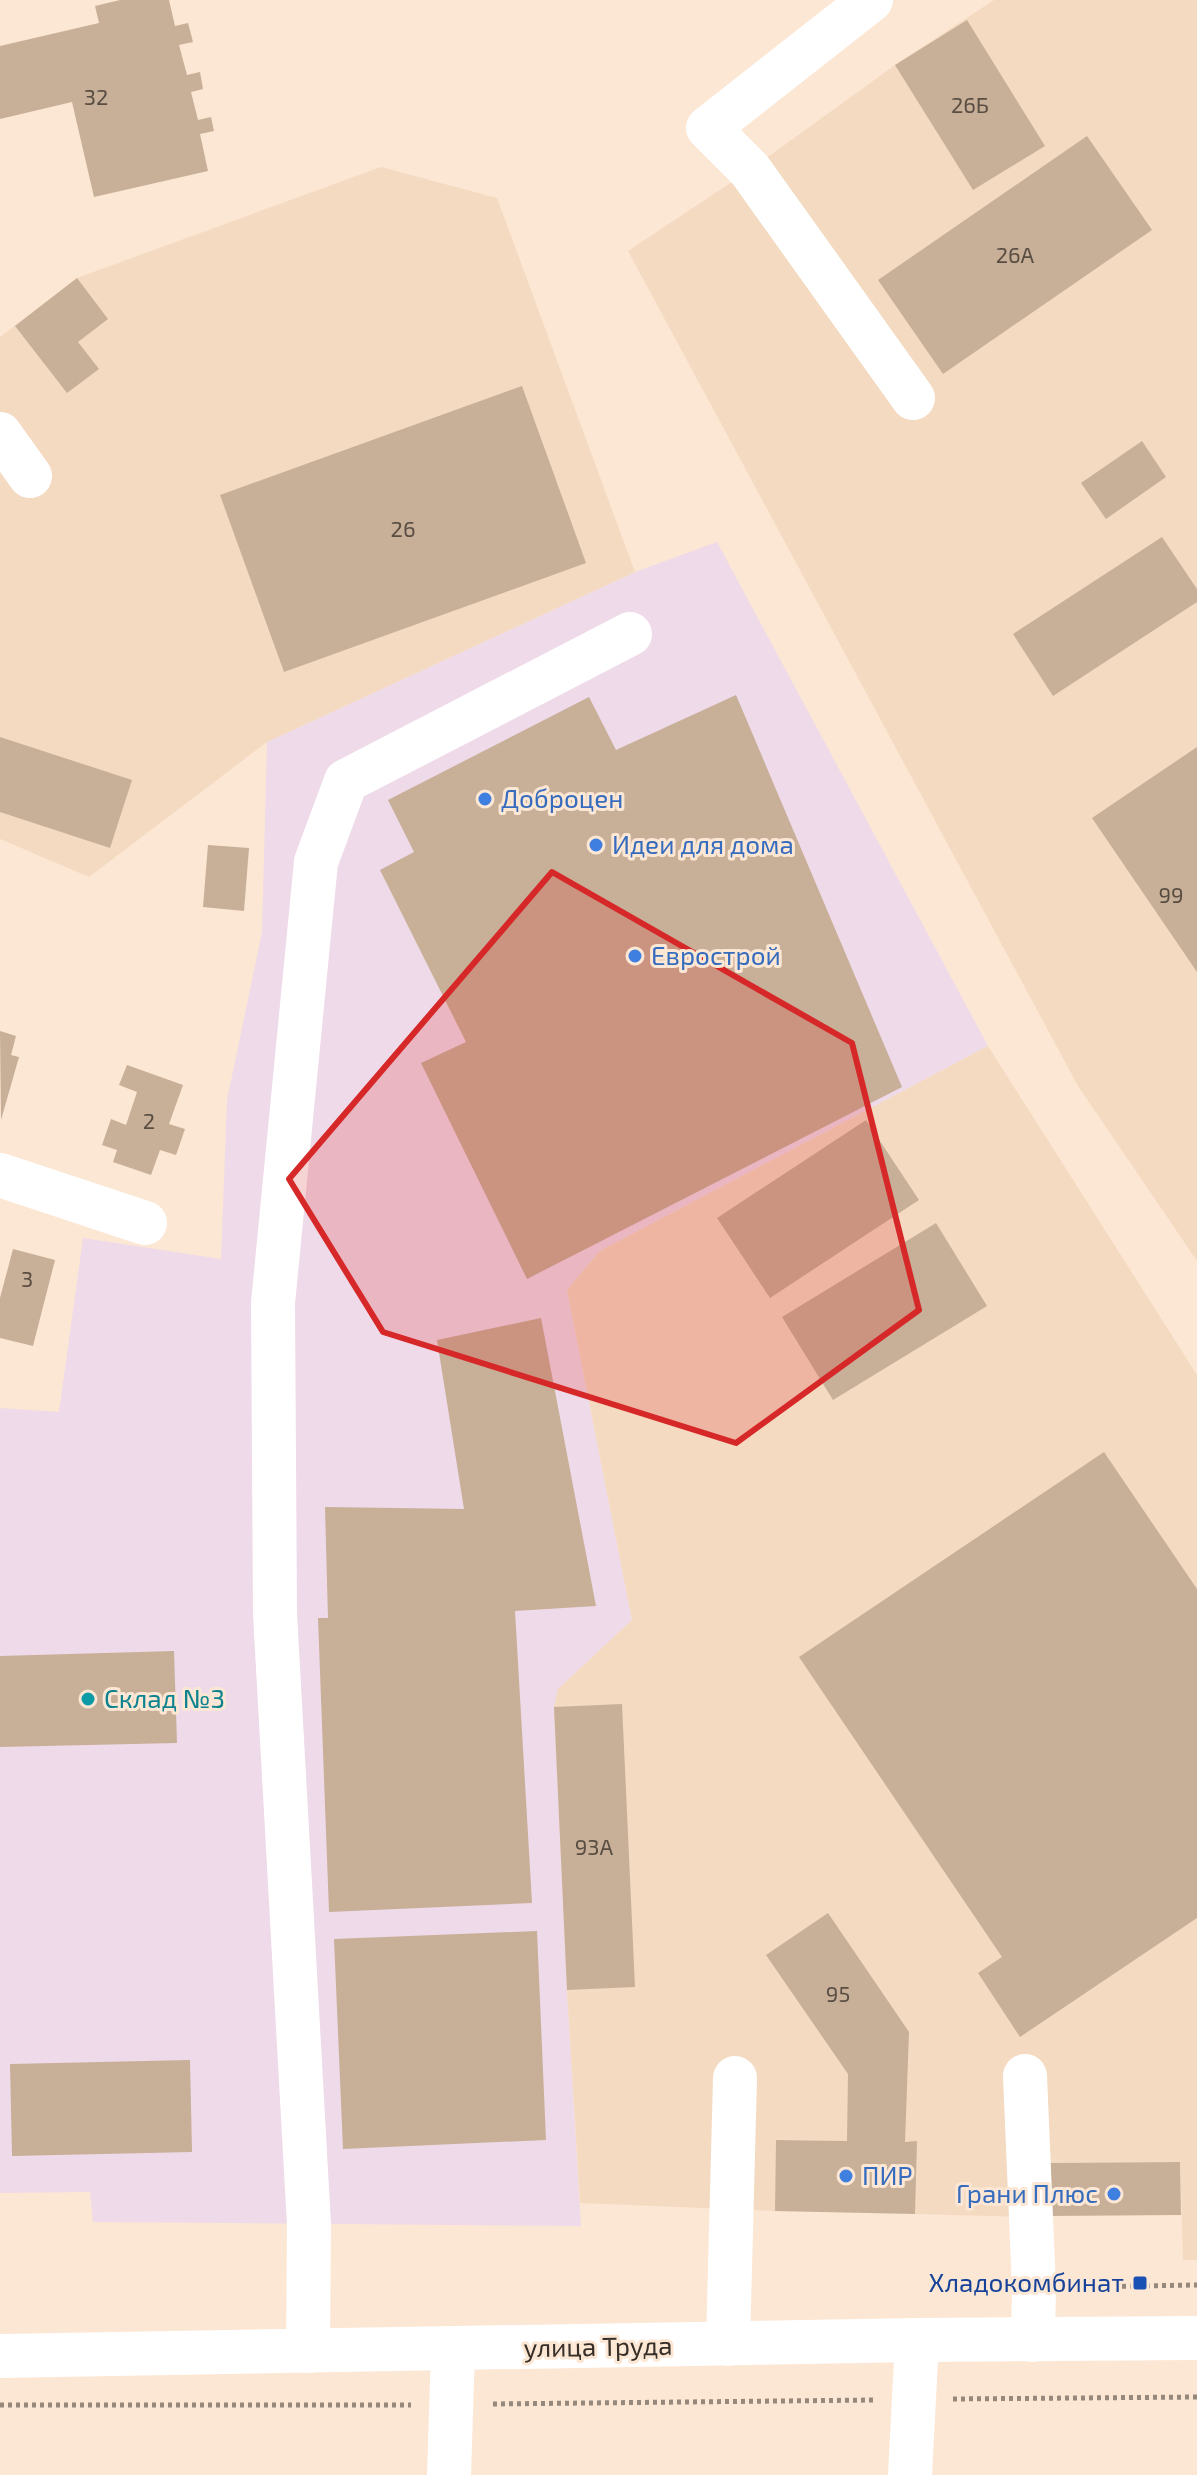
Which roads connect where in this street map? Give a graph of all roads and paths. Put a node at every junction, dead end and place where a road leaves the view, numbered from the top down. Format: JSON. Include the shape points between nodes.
{"nodes":[{"id":1,"x":871,"y":0,"type":"edge"},
{"id":2,"x":913,"y":398,"type":"dead end"},
{"id":3,"x":0,"y":434,"type":"edge"},
{"id":4,"x":30,"y":476,"type":"dead end"},
{"id":5,"x":630,"y":634,"type":"dead end"},
{"id":6,"x":0,"y":1175,"type":"edge"},
{"id":7,"x":145,"y":1223,"type":"dead end"},
{"id":8,"x":1025,"y":2076,"type":"dead end"},
{"id":9,"x":735,"y":2078,"type":"dead end"},
{"id":10,"x":1197,"y":2285,"type":"edge"},
{"id":11,"x":1034,"y":2288,"type":"junction"},
{"id":12,"x":1197,"y":2338,"type":"edge"},
{"id":13,"x":917,"y":2340,"type":"junction"},
{"id":14,"x":1033,"y":2340,"type":"junction"},
{"id":15,"x":728,"y":2344,"type":"junction"},
{"id":16,"x":453,"y":2350,"type":"junction"},
{"id":17,"x":308,"y":2351,"type":"junction"},
{"id":18,"x":0,"y":2356,"type":"edge"},
{"id":19,"x":1197,"y":2397,"type":"edge"},
{"id":20,"x":914,"y":2400,"type":"junction"},
{"id":21,"x":0,"y":2405,"type":"edge"},
{"id":22,"x":451,"y":2405,"type":"junction"},
{"id":23,"x":449,"y":2475,"type":"edge"},
{"id":24,"x":910,"y":2475,"type":"edge"}],
"edges":[{"from":1,"to":2,"type":"street","via":[[708,128],[750,170]]},
{"from":3,"to":4,"type":"street"},
{"from":5,"to":17,"type":"street","via":[[346,781],[316,862],[273,1303],[275,1614],[309,2225]]},
{"from":6,"to":7,"type":"street"},
{"from":8,"to":11,"type":"street"},
{"from":9,"to":15,"type":"street"},
{"from":10,"to":11,"type":"path"},
{"from":11,"to":14,"type":"street"},
{"from":12,"to":14,"type":"street","name":"улица Труда"},
{"from":13,"to":14,"type":"street","name":"улица Труда"},
{"from":13,"to":15,"type":"street","name":"улица Труда"},
{"from":13,"to":20,"type":"street"},
{"from":15,"to":16,"type":"street","name":"улица Труда"},
{"from":16,"to":17,"type":"street","name":"улица Труда"},
{"from":16,"to":22,"type":"street"},
{"from":17,"to":18,"type":"street","name":"улица Труда"},
{"from":19,"to":20,"type":"path"},
{"from":20,"to":22,"type":"path"},
{"from":20,"to":24,"type":"street"},
{"from":21,"to":22,"type":"path"},
{"from":22,"to":23,"type":"street"}]}
